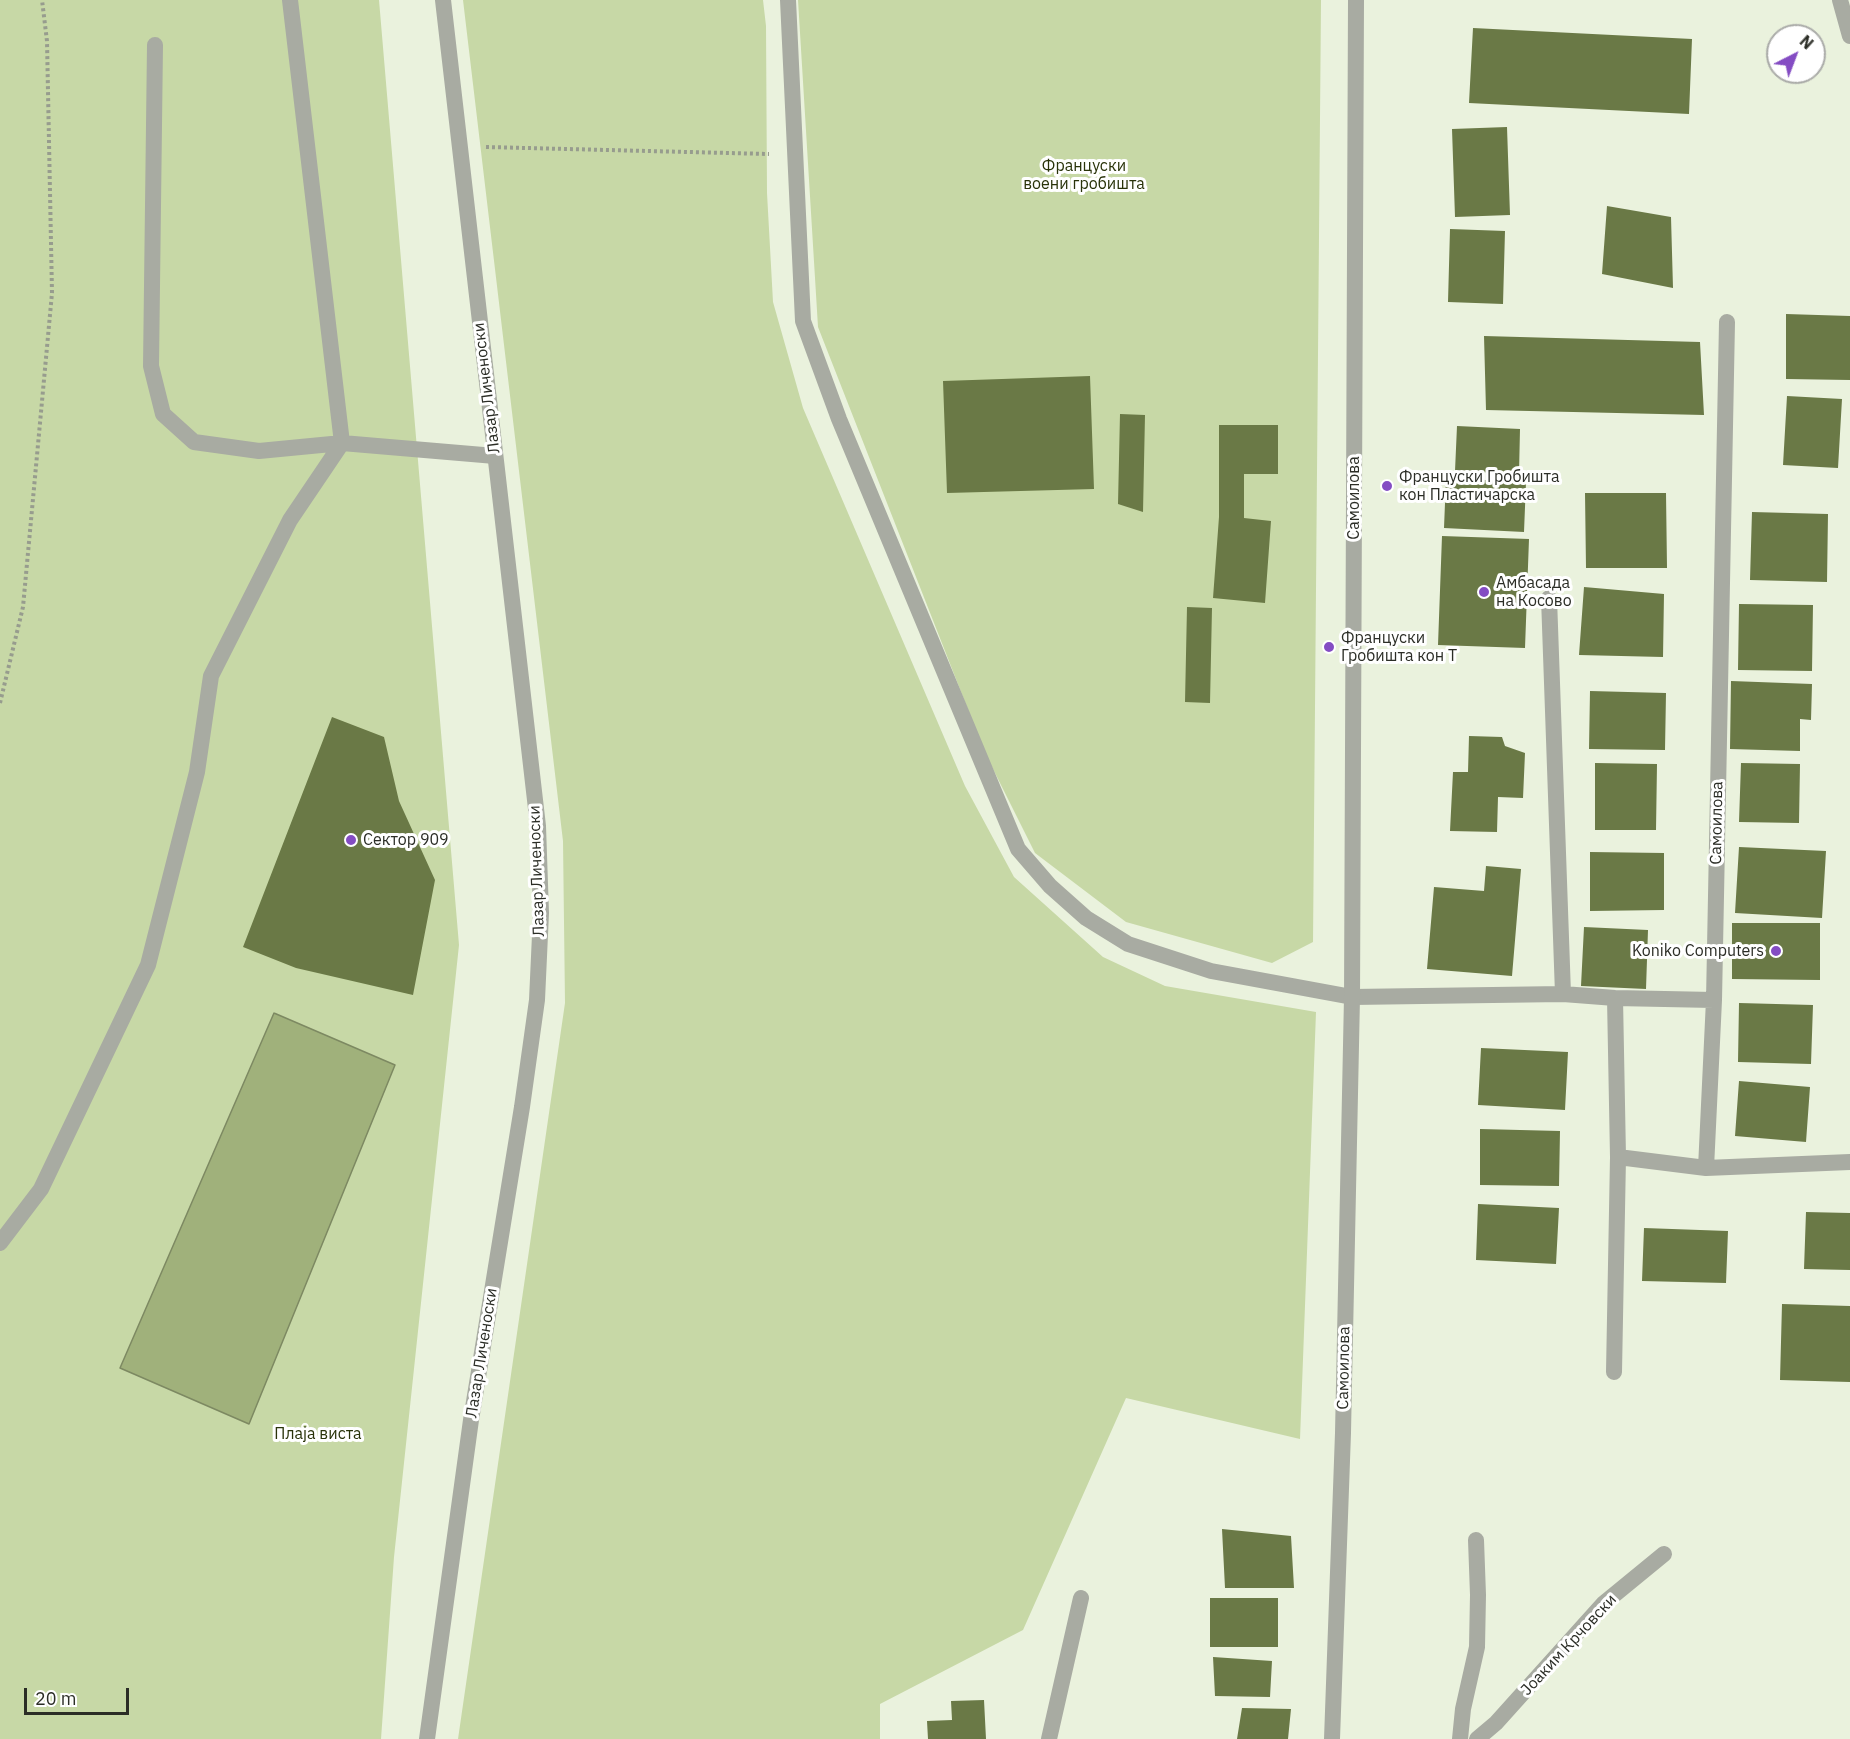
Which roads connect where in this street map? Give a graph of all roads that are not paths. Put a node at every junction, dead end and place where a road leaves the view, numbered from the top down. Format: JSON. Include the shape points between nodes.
{"nodes":[{"id":1,"x":290,"y":0,"type":"edge"},
{"id":2,"x":442,"y":0,"type":"edge"},
{"id":3,"x":788,"y":0,"type":"edge"},
{"id":4,"x":1356,"y":0,"type":"edge"},
{"id":5,"x":1840,"y":0,"type":"edge"},
{"id":6,"x":1850,"y":36,"type":"edge"},
{"id":7,"x":155,"y":45,"type":"dead end"},
{"id":8,"x":1727,"y":322,"type":"dead end"},
{"id":9,"x":342,"y":443,"type":"junction"},
{"id":10,"x":495,"y":456,"type":"junction"},
{"id":11,"x":1549,"y":598,"type":"dead end"},
{"id":12,"x":1563,"y":993,"type":"junction"},
{"id":13,"x":1352,"y":996,"type":"junction"},
{"id":14,"x":1615,"y":998,"type":"junction"},
{"id":15,"x":1714,"y":1000,"type":"junction"},
{"id":16,"x":1618,"y":1157,"type":"junction"},
{"id":17,"x":1850,"y":1162,"type":"edge"},
{"id":18,"x":1706,"y":1168,"type":"junction"},
{"id":19,"x":0,"y":1243,"type":"edge"},
{"id":20,"x":1614,"y":1372,"type":"dead end"},
{"id":21,"x":1476,"y":1540,"type":"dead end"},
{"id":22,"x":1664,"y":1554,"type":"dead end"},
{"id":23,"x":1081,"y":1598,"type":"dead end"},
{"id":24,"x":427,"y":1739,"type":"edge"},
{"id":25,"x":1048,"y":1739,"type":"edge"},
{"id":26,"x":1332,"y":1739,"type":"edge"},
{"id":27,"x":1460,"y":1739,"type":"edge"},
{"id":28,"x":1477,"y":1739,"type":"edge"}],
"edges":[{"from":1,"to":9,"type":"street"},
{"from":2,"to":10,"type":"street","name":"Лазар Личеноски"},
{"from":3,"to":13,"type":"street","via":[[803,321],[839,419],[1018,849],[1050,886],[1086,918],[1128,944],[1211,971]]},
{"from":4,"to":13,"type":"street","name":"Самоилова"},
{"from":5,"to":6,"type":"street"},
{"from":7,"to":9,"type":"street","via":[[151,366],[163,414],[194,442],[259,451]]},
{"from":8,"to":15,"type":"street","name":"Самоилова"},
{"from":9,"to":10,"type":"street"},
{"from":9,"to":19,"type":"street","via":[[290,520],[211,676],[197,772],[148,965],[41,1189]]},
{"from":10,"to":24,"type":"street","name":"Лазар Личеноски","via":[[538,826],[541,913],[537,1000],[471,1420]]},
{"from":11,"to":12,"type":"street"},
{"from":12,"to":13,"type":"street"},
{"from":12,"to":14,"type":"street"},
{"from":13,"to":26,"type":"street","name":"Самоилова"},
{"from":14,"to":15,"type":"street"},
{"from":14,"to":16,"type":"street"},
{"from":15,"to":18,"type":"street","name":"Самоилова"},
{"from":16,"to":18,"type":"street"},
{"from":16,"to":20,"type":"street"},
{"from":17,"to":18,"type":"street"},
{"from":21,"to":27,"type":"street","via":[[1477,1647]]},
{"from":22,"to":28,"type":"street","name":"Јоаким Крчовски","via":[[1603,1604],[1504,1715]]},
{"from":23,"to":25,"type":"street"}]}
